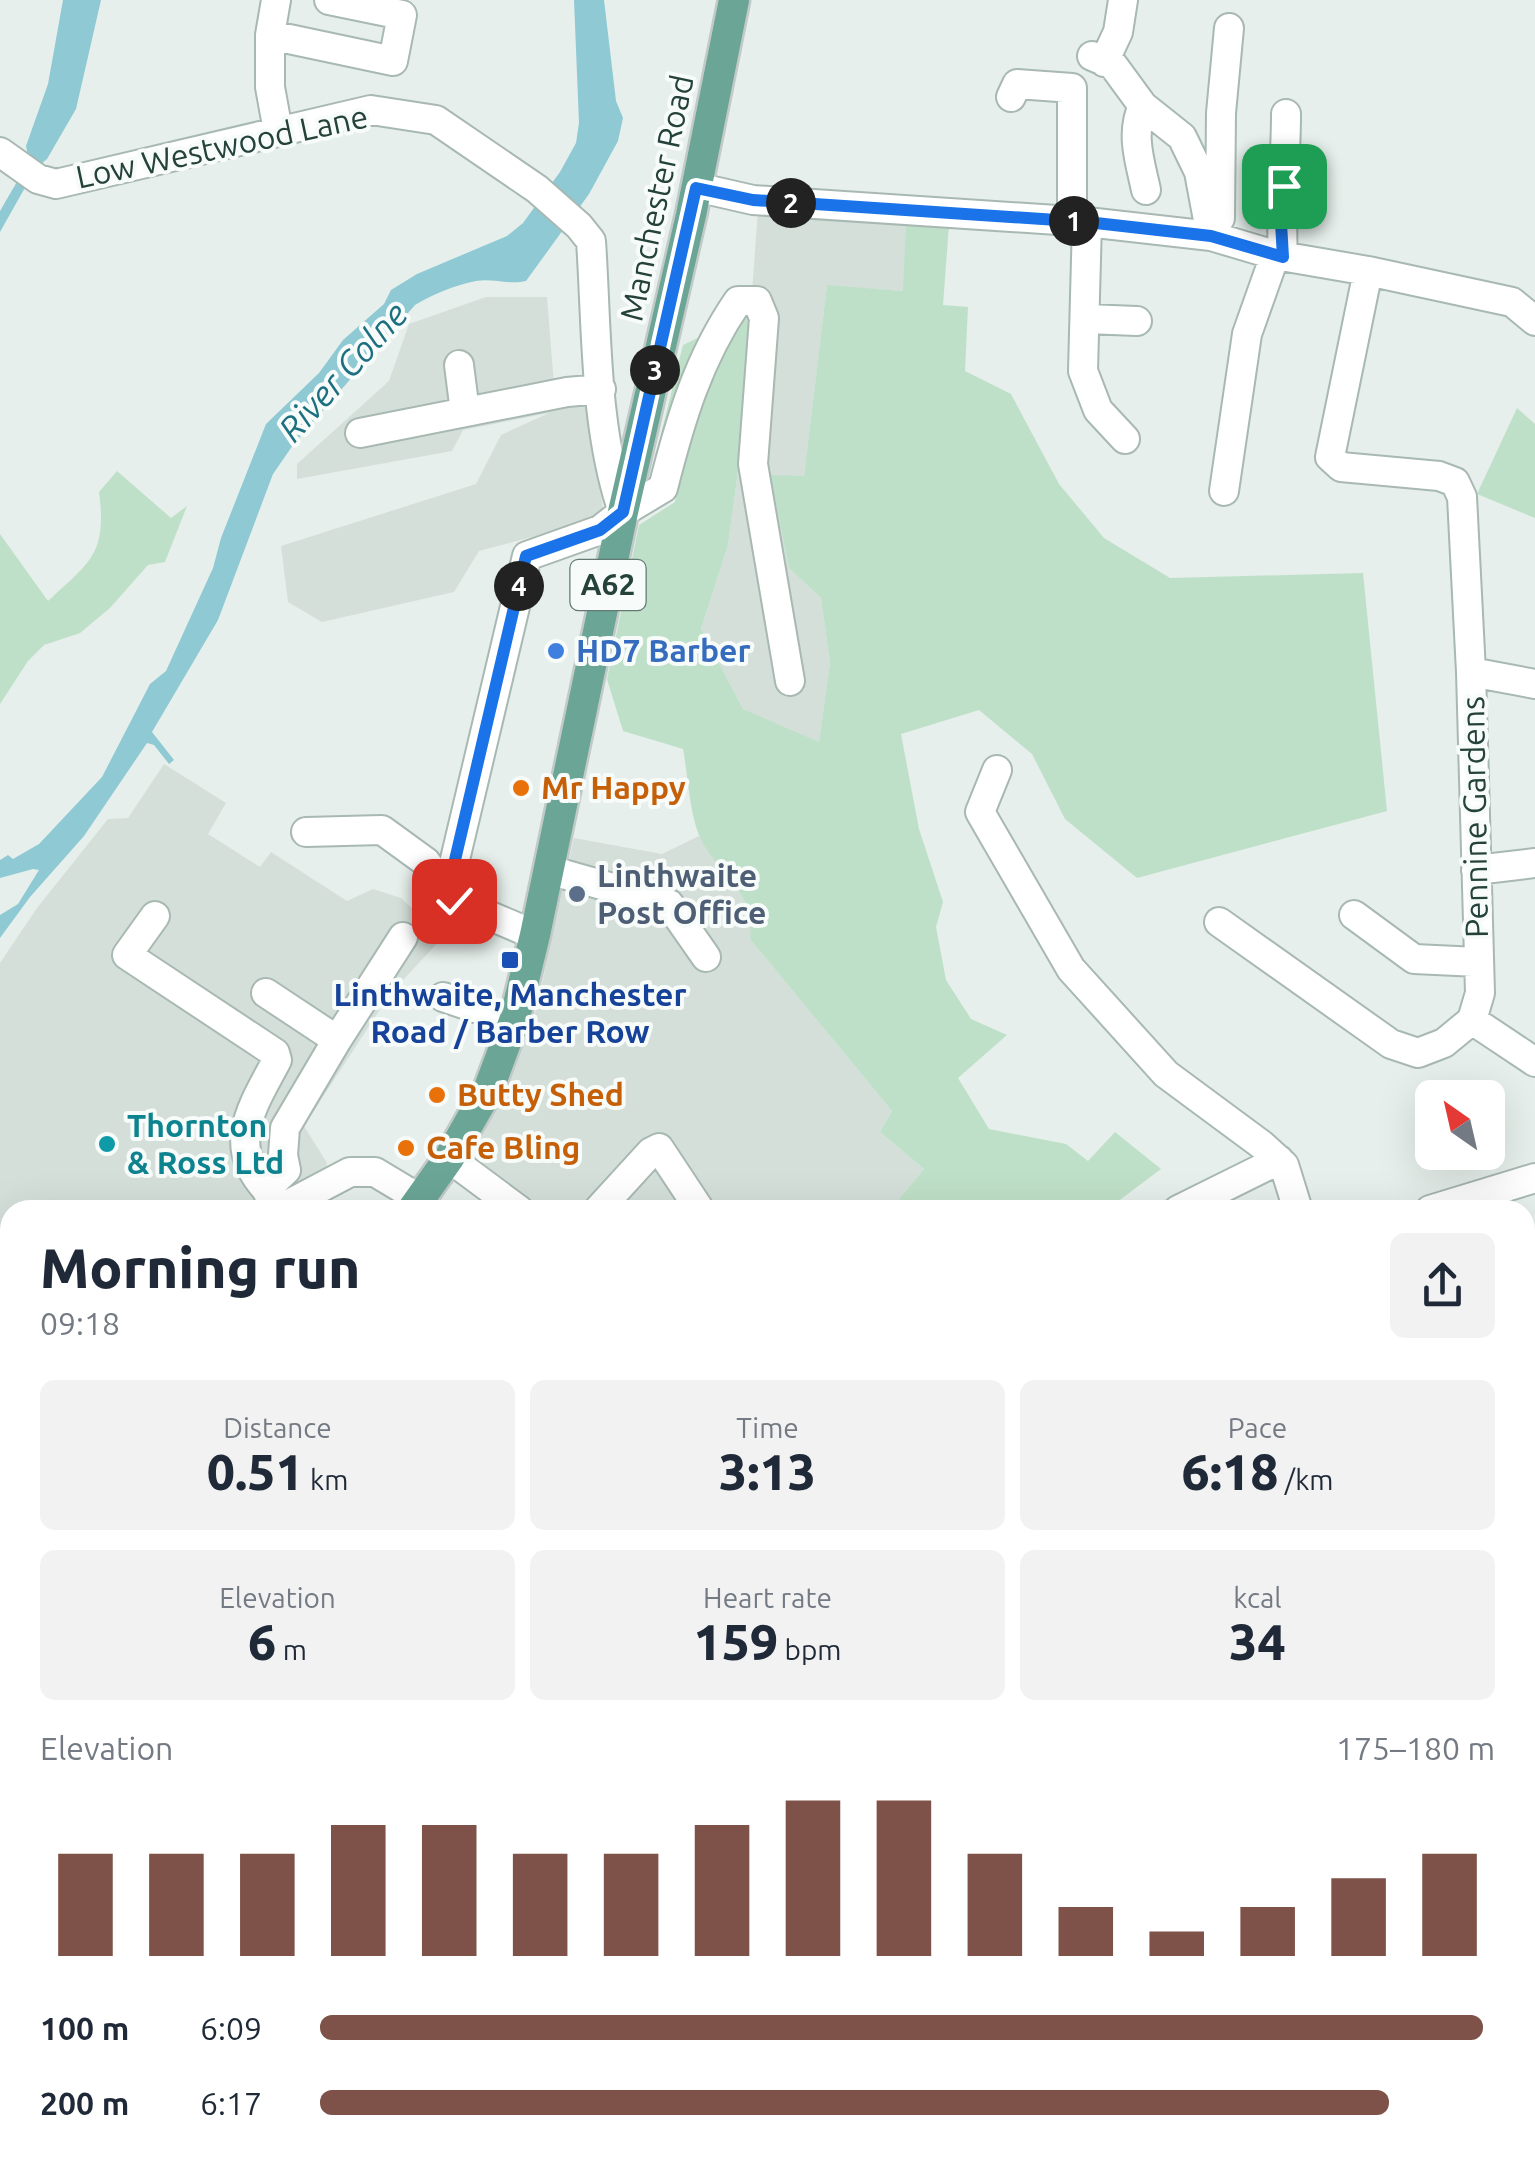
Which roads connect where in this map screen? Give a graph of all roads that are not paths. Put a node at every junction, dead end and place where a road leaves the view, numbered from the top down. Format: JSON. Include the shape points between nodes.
{"nodes":[{"id":1,"x":276,"y":0,"type":"edge"},
{"id":2,"x":329,"y":0,"type":"edge"},
{"id":3,"x":734,"y":0,"type":"edge"},
{"id":4,"x":1123,"y":0,"type":"edge"},
{"id":5,"x":406,"y":8,"type":"edge"},
{"id":6,"x":1229,"y":28,"type":"dead end"},
{"id":7,"x":270,"y":36,"type":"junction"},
{"id":8,"x":1011,"y":96,"type":"dead end"},
{"id":9,"x":1143,"y":106,"type":"junction"},
{"id":10,"x":1286,"y":114,"type":"dead end"},
{"id":11,"x":278,"y":131,"type":"junction"},
{"id":12,"x":18,"y":166,"type":"edge"},
{"id":13,"x":696,"y":188,"type":"junction"},
{"id":14,"x":1146,"y":190,"type":"dead end"},
{"id":15,"x":1079,"y":222,"type":"junction"},
{"id":16,"x":1216,"y":238,"type":"junction"},
{"id":17,"x":1279,"y":256,"type":"junction"},
{"id":18,"x":1368,"y":271,"type":"junction"},
{"id":19,"x":1086,"y":319,"type":"junction"},
{"id":20,"x":1137,"y":321,"type":"dead end"},
{"id":21,"x":1535,"y":321,"type":"edge"},
{"id":22,"x":459,"y":364,"type":"dead end"},
{"id":23,"x":601,"y":389,"type":"junction"},
{"id":24,"x":465,"y":412,"type":"junction"},
{"id":25,"x":360,"y":433,"type":"dead end"},
{"id":26,"x":1125,"y":440,"type":"dead end"},
{"id":27,"x":1224,"y":491,"type":"dead end"},
{"id":28,"x":623,"y":512,"type":"junction"},
{"id":29,"x":1471,"y":672,"type":"junction"},
{"id":30,"x":790,"y":681,"type":"dead end"},
{"id":31,"x":1535,"y":684,"type":"edge"},
{"id":32,"x":997,"y":770,"type":"dead end"},
{"id":33,"x":306,"y":832,"type":"dead end"},
{"id":34,"x":1535,"y":864,"type":"edge"},
{"id":35,"x":549,"y":870,"type":"junction"},
{"id":36,"x":1476,"y":870,"type":"junction"},
{"id":37,"x":448,"y":890,"type":"junction"},
{"id":38,"x":155,"y":916,"type":"dead end"},
{"id":39,"x":1354,"y":916,"type":"dead end"},
{"id":40,"x":1219,"y":922,"type":"dead end"},
{"id":41,"x":536,"y":935,"type":"junction"},
{"id":42,"x":404,"y":937,"type":"dead end"},
{"id":43,"x":706,"y":958,"type":"dead end"},
{"id":44,"x":1478,"y":962,"type":"junction"},
{"id":45,"x":266,"y":994,"type":"dead end"},
{"id":46,"x":443,"y":997,"type":"dead end"},
{"id":47,"x":1472,"y":1020,"type":"junction"},
{"id":48,"x":514,"y":1021,"type":"junction"},
{"id":49,"x":337,"y":1040,"type":"junction"},
{"id":50,"x":1535,"y":1062,"type":"edge"},
{"id":51,"x":449,"y":1158,"type":"junction"},
{"id":52,"x":1279,"y":1160,"type":"junction"},
{"id":53,"x":1535,"y":1178,"type":"edge"},
{"id":54,"x":271,"y":1200,"type":"edge"},
{"id":55,"x":274,"y":1200,"type":"edge"},
{"id":56,"x":280,"y":1200,"type":"edge"},
{"id":57,"x":411,"y":1200,"type":"edge"},
{"id":58,"x":419,"y":1200,"type":"edge"},
{"id":59,"x":506,"y":1200,"type":"edge"},
{"id":60,"x":607,"y":1200,"type":"edge"},
{"id":61,"x":693,"y":1200,"type":"edge"},
{"id":62,"x":1198,"y":1200,"type":"edge"},
{"id":63,"x":1295,"y":1200,"type":"edge"},
{"id":64,"x":1463,"y":1200,"type":"edge"}],
"edges":[{"from":1,"to":7,"type":"street"},
{"from":2,"to":5,"type":"street"},
{"from":3,"to":13,"type":"main road","name":"Manchester Road","number":"A62"},
{"from":4,"to":9,"type":"street","via":[[1118,32],[1098,59],[1113,66]]},
{"from":5,"to":7,"type":"street","via":[[394,62]]},
{"from":6,"to":16,"type":"street"},
{"from":7,"to":11,"type":"street"},
{"from":8,"to":15,"type":"street","via":[[1018,84],[1072,88]]},
{"from":9,"to":14,"type":"street","via":[[1136,120],[1137,152]]},
{"from":9,"to":16,"type":"street","via":[[1182,137]]},
{"from":10,"to":17,"type":"street"},
{"from":11,"to":12,"type":"street","name":"Low Westwood Lane","via":[[56,184]]},
{"from":11,"to":23,"type":"street","name":"Low Westwood Lane","via":[[370,110],[436,120],[537,189],[591,240]]},
{"from":13,"to":15,"type":"street","via":[[753,200]]},
{"from":13,"to":28,"type":"main road","name":"Manchester Road","number":"A62"},
{"from":15,"to":16,"type":"street"},
{"from":15,"to":19,"type":"street"},
{"from":16,"to":17,"type":"street"},
{"from":17,"to":18,"type":"street"},
{"from":17,"to":27,"type":"street","via":[[1247,334]]},
{"from":18,"to":21,"type":"street","via":[[1512,302]]},
{"from":18,"to":29,"type":"street","name":"Pennine Gardens","via":[[1330,457],[1341,467],[1455,482],[1462,497]]},
{"from":19,"to":20,"type":"street"},
{"from":19,"to":26,"type":"street","via":[[1084,371],[1098,410]]},
{"from":22,"to":24,"type":"street"},
{"from":23,"to":24,"type":"street"},
{"from":23,"to":28,"type":"street","via":[[612,480]]},
{"from":24,"to":25,"type":"street"},
{"from":28,"to":30,"type":"street","via":[[663,488],[700,368],[738,301],[756,301],[764,318],[753,464]]},
{"from":28,"to":35,"type":"main road","name":"Manchester Road","number":"A62"},
{"from":28,"to":37,"type":"street","via":[[600,530],[526,556]]},
{"from":29,"to":31,"type":"street"},
{"from":29,"to":36,"type":"street","name":"Pennine Gardens"},
{"from":32,"to":52,"type":"street","via":[[980,812],[1071,969],[1166,1074]]},
{"from":33,"to":37,"type":"street","via":[[382,830],[426,862]]},
{"from":34,"to":36,"type":"street"},
{"from":35,"to":41,"type":"main road","name":"Manchester Road","number":"A62"},
{"from":35,"to":43,"type":"street","via":[[669,904]]},
{"from":36,"to":44,"type":"street","name":"Pennine Gardens"},
{"from":37,"to":41,"type":"street","via":[[454,901]]},
{"from":38,"to":54,"type":"street","via":[[127,955],[278,1060],[245,1134],[245,1157]]},
{"from":39,"to":44,"type":"street","name":"Pennine Gardens","via":[[1414,959]]},
{"from":40,"to":47,"type":"street","via":[[1391,1044],[1418,1053],[1444,1043]]},
{"from":41,"to":48,"type":"main road","name":"Manchester Road","number":"A62"},
{"from":42,"to":49,"type":"street"},
{"from":44,"to":47,"type":"street","name":"Pennine Gardens","via":[[1480,994]]},
{"from":45,"to":49,"type":"street"},
{"from":46,"to":48,"type":"street"},
{"from":47,"to":50,"type":"street"},
{"from":48,"to":51,"type":"main road","name":"Manchester Road","number":"A62","via":[[489,1088]]},
{"from":49,"to":55,"type":"street","via":[[285,1128],[286,1170]]},
{"from":51,"to":58,"type":"main road","name":"Manchester Road","number":"A62"},
{"from":51,"to":59,"type":"street"},
{"from":52,"to":62,"type":"street"},
{"from":52,"to":63,"type":"street"},
{"from":53,"to":64,"type":"street"},
{"from":56,"to":57,"type":"street","via":[[350,1172],[374,1172]]},
{"from":60,"to":61,"type":"street","via":[[659,1148]]}]}
